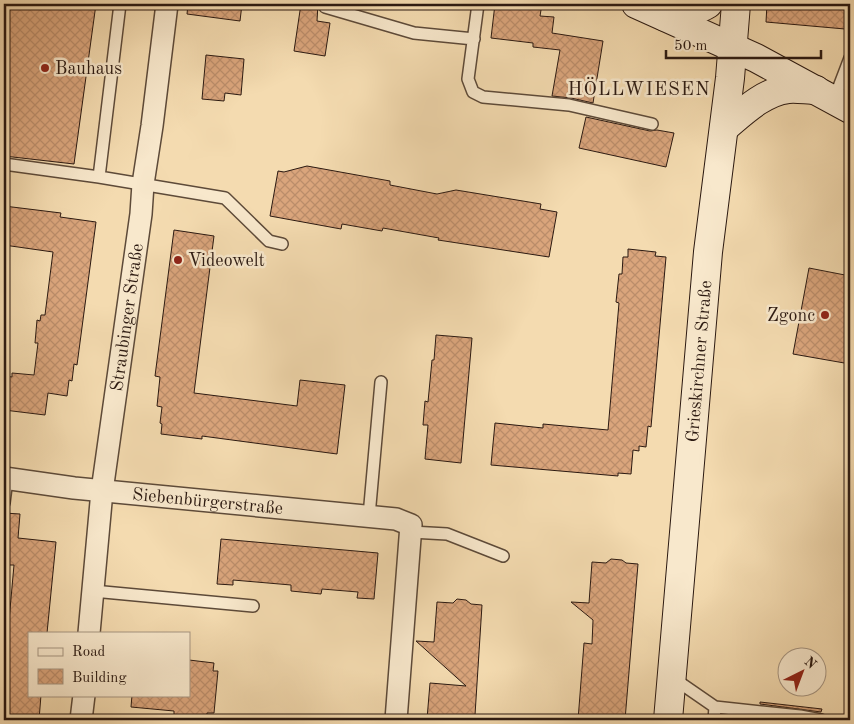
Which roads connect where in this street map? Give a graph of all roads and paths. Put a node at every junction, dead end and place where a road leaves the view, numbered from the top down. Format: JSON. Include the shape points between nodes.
{"nodes":[{"id":1,"x":120,"y":4,"type":"edge"},
{"id":2,"x":166,"y":4,"type":"edge"},
{"id":3,"x":478,"y":4,"type":"edge"},
{"id":4,"x":636,"y":4,"type":"edge"},
{"id":5,"x":708,"y":4,"type":"edge"},
{"id":6,"x":736,"y":4,"type":"edge"},
{"id":7,"x":325,"y":7,"type":"dead end"},
{"id":8,"x":665,"y":17,"type":"junction"},
{"id":9,"x":474,"y":39,"type":"junction"},
{"id":10,"x":733,"y":47,"type":"junction"},
{"id":11,"x":850,"y":58,"type":"edge"},
{"id":12,"x":833,"y":100,"type":"edge"},
{"id":13,"x":652,"y":124,"type":"dead end"},
{"id":14,"x":724,"y":128,"type":"junction"},
{"id":15,"x":4,"y":164,"type":"edge"},
{"id":16,"x":99,"y":177,"type":"junction"},
{"id":17,"x":143,"y":184,"type":"junction"},
{"id":18,"x":282,"y":244,"type":"dead end"},
{"id":19,"x":381,"y":382,"type":"dead end"},
{"id":20,"x":5,"y":479,"type":"edge"},
{"id":21,"x":102,"y":490,"type":"junction"},
{"id":22,"x":4,"y":503,"type":"edge"},
{"id":23,"x":369,"y":516,"type":"junction"},
{"id":24,"x":411,"y":528,"type":"junction"},
{"id":25,"x":503,"y":556,"type":"dead end"},
{"id":26,"x":93,"y":591,"type":"junction"},
{"id":27,"x":253,"y":606,"type":"dead end"},
{"id":28,"x":89,"y":632,"type":"edge"},
{"id":29,"x":672,"y":677,"type":"junction"},
{"id":30,"x":84,"y":696,"type":"edge"},
{"id":31,"x":715,"y":707,"type":"junction"},
{"id":32,"x":81,"y":720,"type":"edge"},
{"id":33,"x":396,"y":720,"type":"edge"},
{"id":34,"x":668,"y":720,"type":"edge"},
{"id":35,"x":714,"y":720,"type":"edge"},
{"id":36,"x":821,"y":720,"type":"edge"}],
"edges":[{"from":1,"to":16,"type":"lane"},
{"from":2,"to":17,"type":"street","name":"Straubinger Straße"},
{"from":3,"to":9,"type":"lane"},
{"from":4,"to":8,"type":"main road"},
{"from":5,"to":8,"type":"main road","via":[[684,14]]},
{"from":6,"to":10,"type":"main road","name":"Grieskirchner Straße"},
{"from":7,"to":9,"type":"lane","via":[[414,33]]},
{"from":8,"to":10,"type":"main road"},
{"from":9,"to":13,"type":"lane","via":[[468,80],[473,92],[483,97],[569,105]]},
{"from":10,"to":12,"type":"main road"},
{"from":10,"to":14,"type":"main road","name":"Grieskirchner Straße"},
{"from":11,"to":12,"type":"lane"},
{"from":12,"to":14,"type":"main road","via":[[787,89],[768,96]]},
{"from":14,"to":29,"type":"main road","name":"Grieskirchner Straße","via":[[708,252]]},
{"from":15,"to":16,"type":"lane"},
{"from":16,"to":17,"type":"lane"},
{"from":17,"to":18,"type":"lane","via":[[225,198],[269,241]]},
{"from":17,"to":21,"type":"street","name":"Straubinger Straße"},
{"from":19,"to":23,"type":"lane"},
{"from":20,"to":21,"type":"street","name":"Siebenbürgerstraße"},
{"from":20,"to":22,"type":"lane"},
{"from":21,"to":23,"type":"street","name":"Siebenbürgerstraße"},
{"from":21,"to":26,"type":"street","name":"Straubinger Straße"},
{"from":23,"to":24,"type":"street","name":"Siebenbürgerstraße","via":[[396,519]]},
{"from":24,"to":25,"type":"lane","via":[[446,534]]},
{"from":24,"to":33,"type":"street"},
{"from":26,"to":27,"type":"lane"},
{"from":26,"to":28,"type":"street","name":"Straubinger Straße"},
{"from":29,"to":31,"type":"lane"},
{"from":29,"to":34,"type":"main road","name":"Grieskirchner Straße"},
{"from":30,"to":32,"type":"street"},
{"from":31,"to":35,"type":"lane"},
{"from":31,"to":36,"type":"lane"}]}
